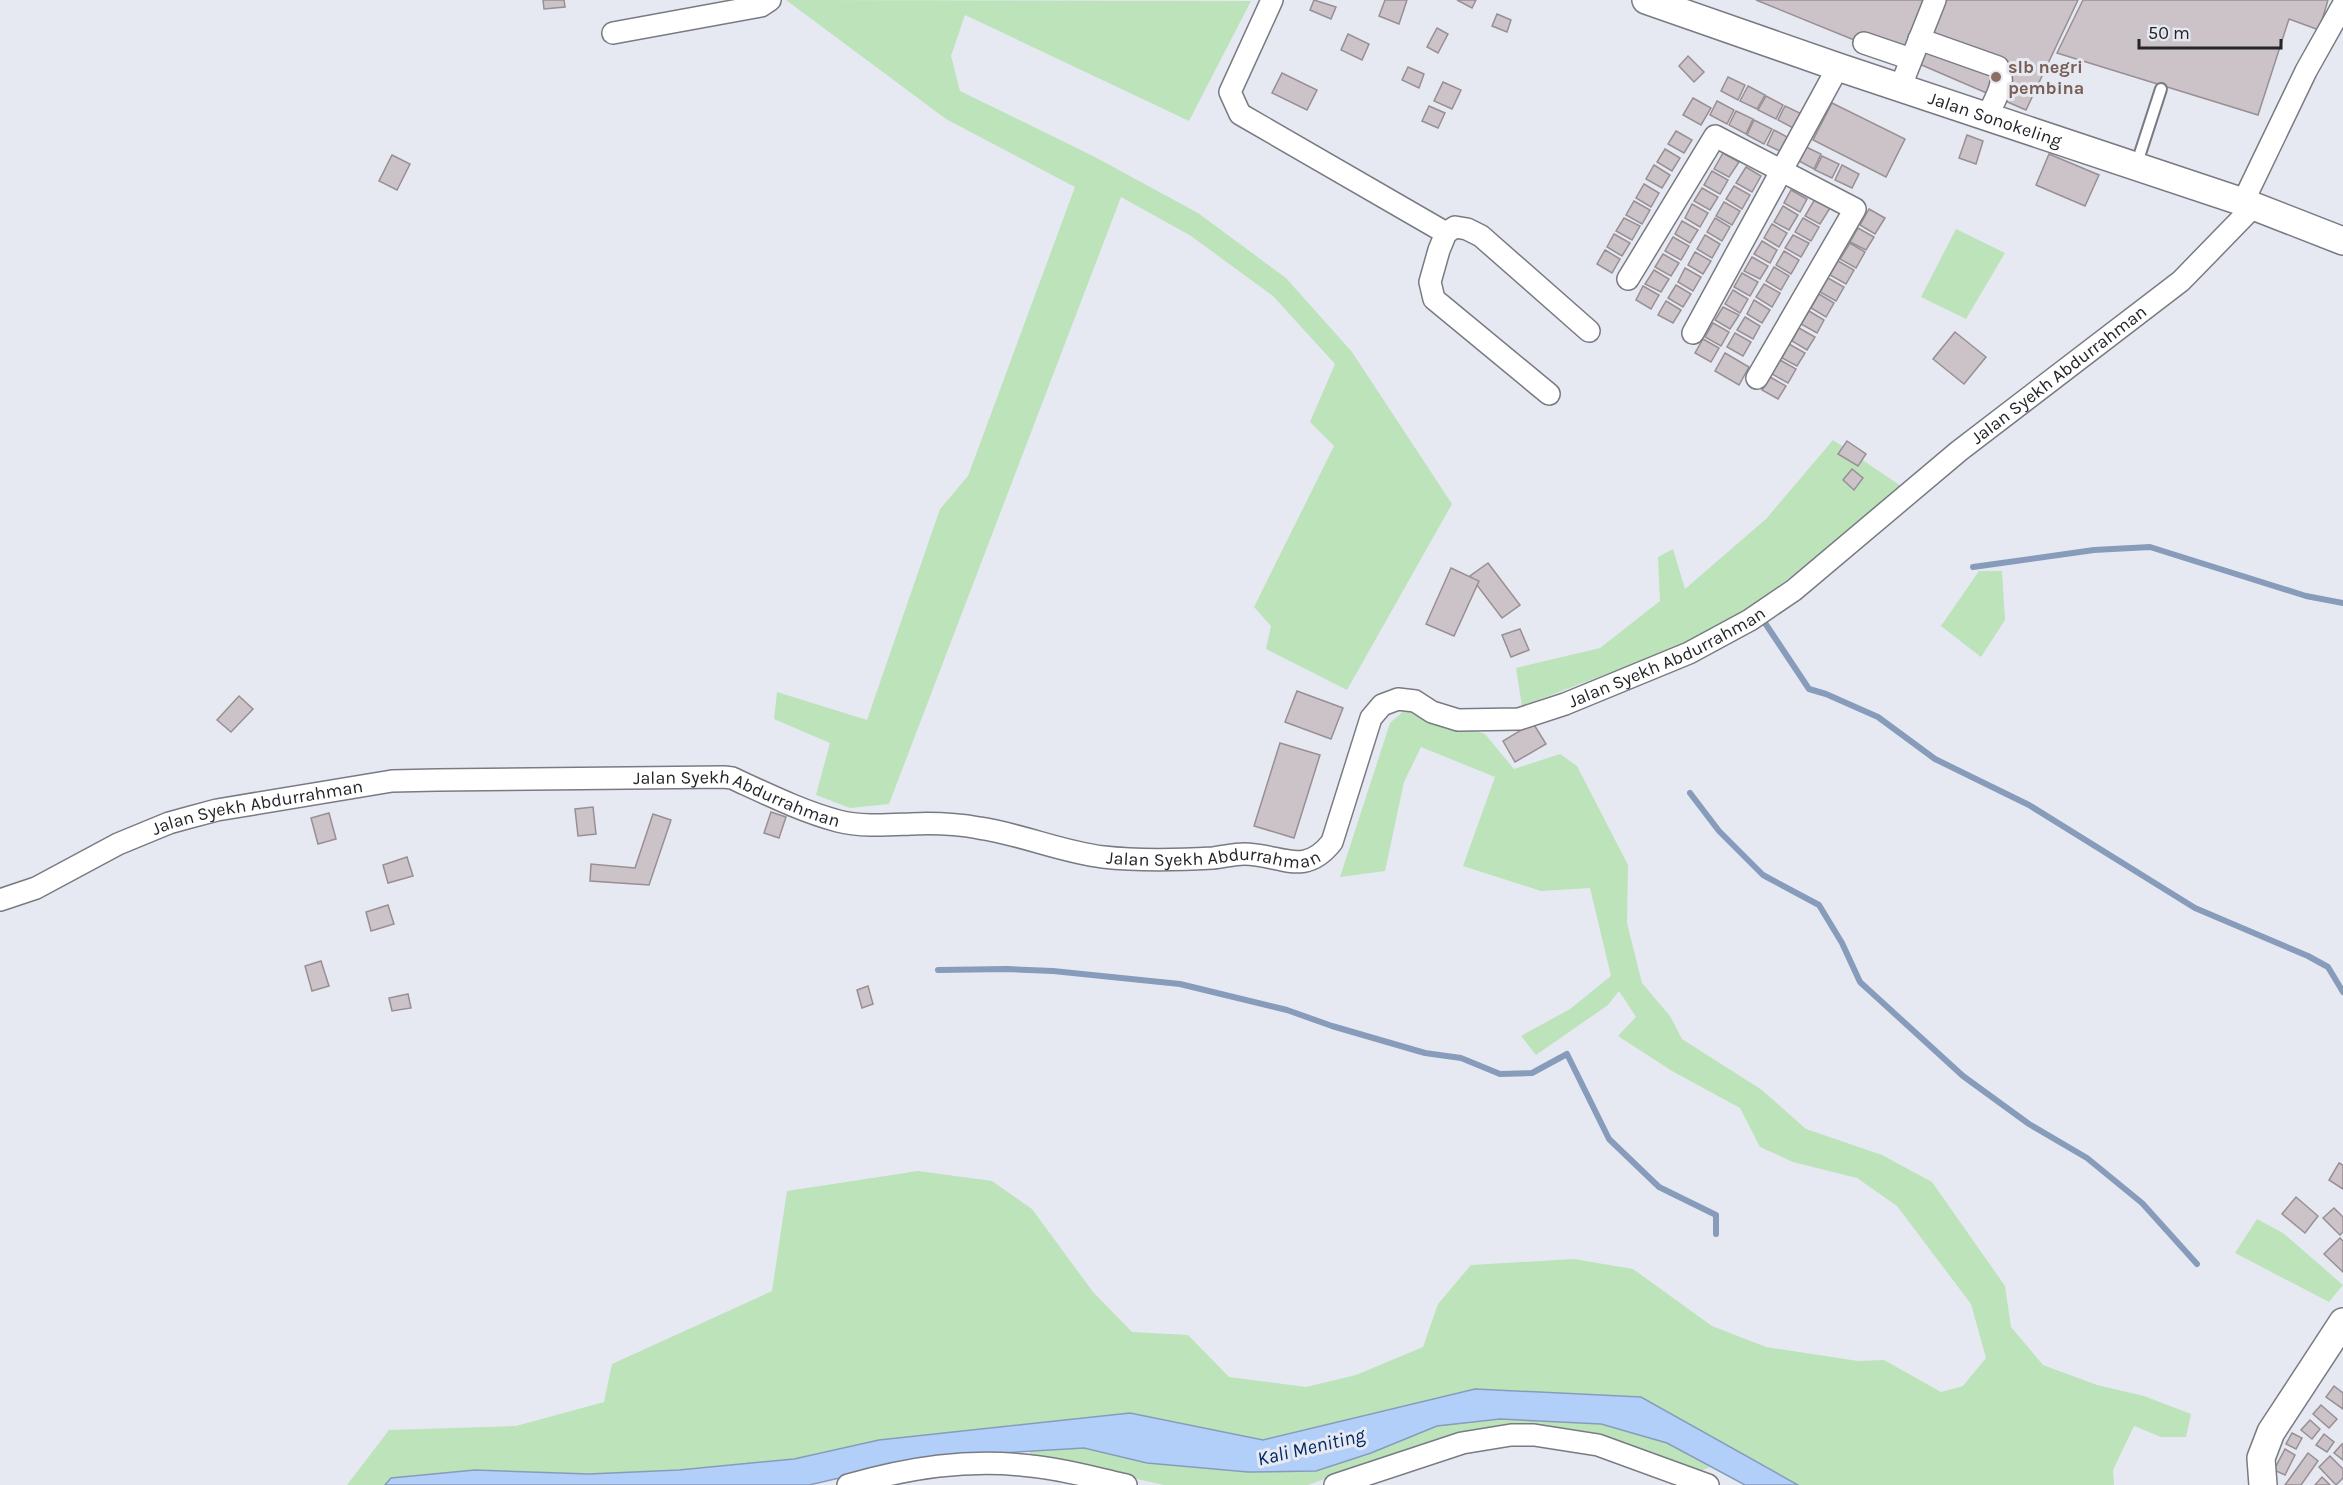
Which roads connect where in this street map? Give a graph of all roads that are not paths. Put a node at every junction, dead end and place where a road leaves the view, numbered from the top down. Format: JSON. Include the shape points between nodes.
{"nodes":[{"id":1,"x":770,"y":0,"type":"edge"},
{"id":2,"x":1272,"y":0,"type":"edge"},
{"id":3,"x":1646,"y":0,"type":"edge"},
{"id":4,"x":1935,"y":0,"type":"edge"},
{"id":5,"x":2343,"y":5,"type":"edge"},
{"id":6,"x":1676,"y":6,"type":"edge"},
{"id":7,"x":613,"y":33,"type":"dead end"},
{"id":8,"x":1919,"y":39,"type":"junction"},
{"id":9,"x":1864,"y":43,"type":"dead end"},
{"id":10,"x":1911,"y":59,"type":"junction"},
{"id":11,"x":1838,"y":67,"type":"junction"},
{"id":12,"x":1900,"y":88,"type":"junction"},
{"id":13,"x":2161,"y":89,"type":"dead end"},
{"id":14,"x":1987,"y":117,"type":"junction"},
{"id":15,"x":2135,"y":166,"type":"junction"},
{"id":16,"x":1782,"y":170,"type":"junction"},
{"id":17,"x":2248,"y":204,"type":"junction"},
{"id":18,"x":1446,"y":233,"type":"junction"},
{"id":19,"x":2343,"y":241,"type":"edge"},
{"id":20,"x":1628,"y":279,"type":"dead end"},
{"id":21,"x":1589,"y":332,"type":"dead end"},
{"id":22,"x":1693,"y":333,"type":"dead end"},
{"id":23,"x":1757,"y":378,"type":"dead end"},
{"id":24,"x":1549,"y":394,"type":"dead end"},
{"id":25,"x":0,"y":900,"type":"edge"},
{"id":26,"x":2343,"y":1322,"type":"edge"},
{"id":27,"x":848,"y":1485,"type":"edge"},
{"id":28,"x":1126,"y":1485,"type":"edge"},
{"id":29,"x":1335,"y":1485,"type":"edge"},
{"id":30,"x":1708,"y":1485,"type":"edge"},
{"id":31,"x":2263,"y":1485,"type":"edge"}],
"edges":[{"from":1,"to":7,"type":"street","via":[[761,6]]},
{"from":2,"to":18,"type":"street","via":[[1230,92],[1240,114]]},
{"from":3,"to":6,"type":"street","name":"Jalan Sonokeling"},
{"from":4,"to":8,"type":"street"},
{"from":5,"to":17,"type":"street","name":"Jalan Syekh Abdurrahman","via":[[2306,71]]},
{"from":6,"to":11,"type":"street","name":"Jalan Sonokeling"},
{"from":8,"to":10,"type":"street"},
{"from":8,"to":14,"type":"street","via":[[1998,67],[2001,82]]},
{"from":9,"to":10,"type":"street"},
{"from":10,"to":12,"type":"street"},
{"from":11,"to":12,"type":"street","name":"Jalan Sonokeling"},
{"from":11,"to":16,"type":"street"},
{"from":12,"to":14,"type":"street","name":"Jalan Sonokeling"},
{"from":13,"to":15,"type":"lane"},
{"from":14,"to":15,"type":"street","name":"Jalan Sonokeling"},
{"from":15,"to":17,"type":"street","name":"Jalan Sonokeling"},
{"from":16,"to":20,"type":"street","via":[[1714,136]]},
{"from":16,"to":22,"type":"street"},
{"from":16,"to":23,"type":"street","via":[[1855,209]]},
{"from":17,"to":19,"type":"street","name":"Jalan Sonokeling"},
{"from":17,"to":25,"type":"street","name":"Jalan Syekh Abdurrahman","via":[[2181,281],[1959,451],[1794,590],[1750,620],[1689,653],[1519,719],[1458,720],[1403,699],[1382,705],[1371,718],[1332,842],[1309,860],[1287,862],[1242,854],[1126,858],[1075,852],[979,828],[840,822],[724,777],[393,781],[217,810],[169,823],[118,844],[36,888]]},
{"from":18,"to":21,"type":"street","via":[[1455,227],[1481,236]]},
{"from":18,"to":24,"type":"street","via":[[1430,282],[1434,299]]},
{"from":26,"to":31,"type":"street","via":[[2267,1440],[2261,1458]]},
{"from":27,"to":28,"type":"street","via":[[910,1470],[973,1463],[1029,1465]]},
{"from":29,"to":30,"type":"street","via":[[1462,1443],[1534,1435],[1598,1445]]}]}
